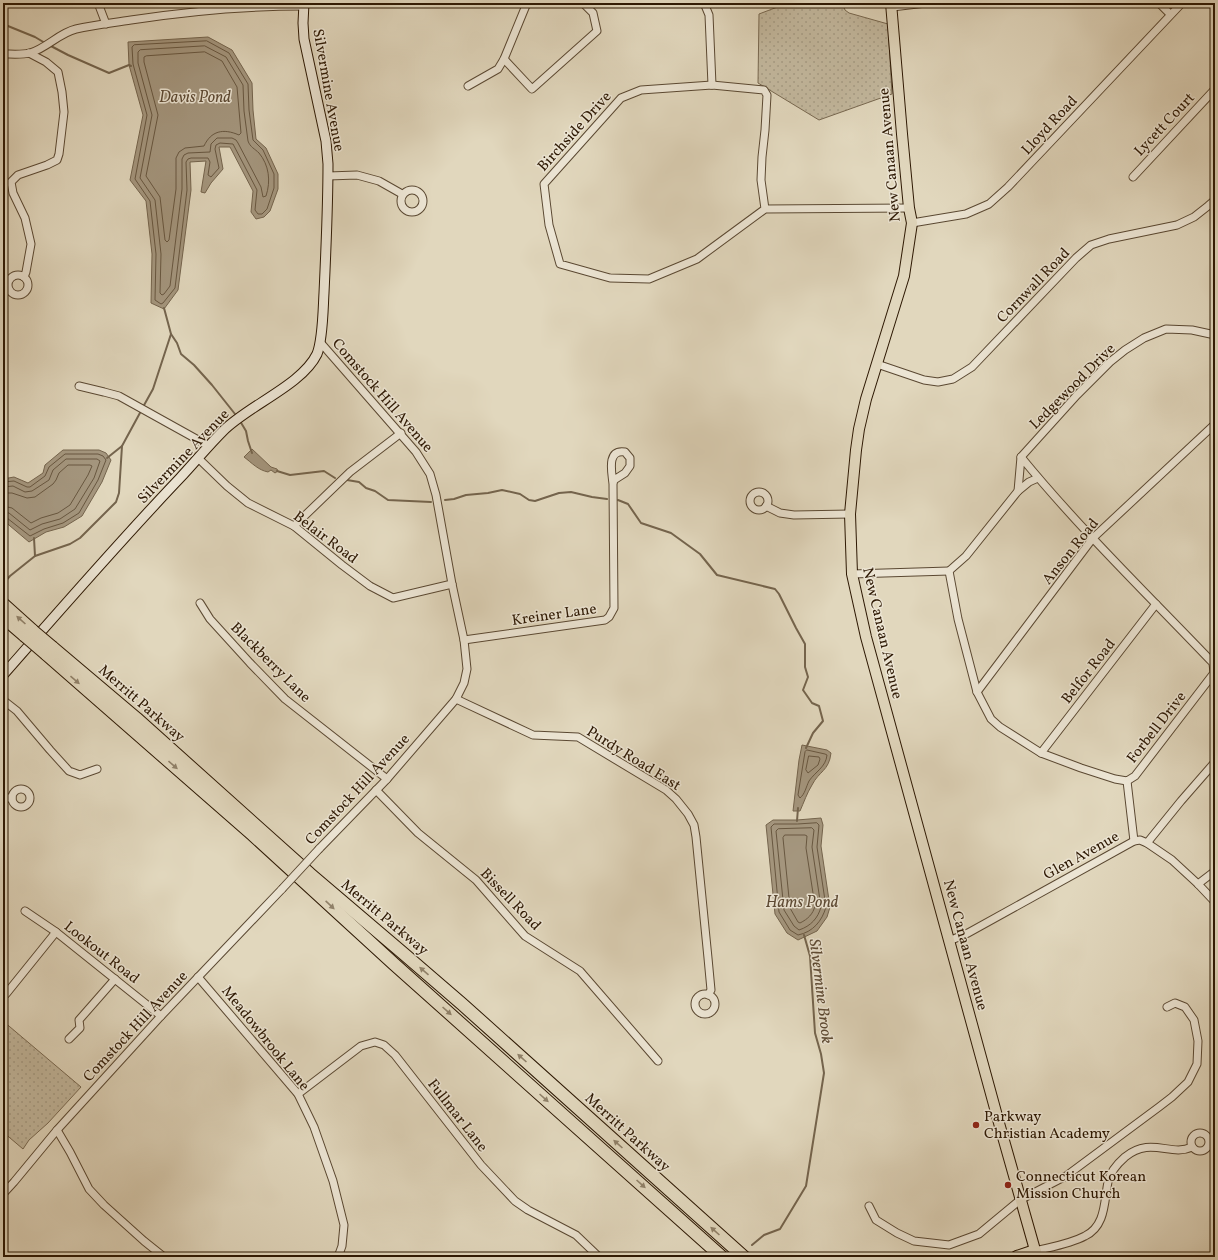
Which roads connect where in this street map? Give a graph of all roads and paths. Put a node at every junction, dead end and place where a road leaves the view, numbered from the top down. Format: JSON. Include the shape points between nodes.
{"nodes":[{"id":1,"x":98,"y":3,"type":"edge"},
{"id":2,"x":527,"y":3,"type":"edge"},
{"id":3,"x":583,"y":3,"type":"edge"},
{"id":4,"x":704,"y":3,"type":"edge"},
{"id":5,"x":926,"y":3,"type":"edge"},
{"id":6,"x":1159,"y":3,"type":"edge"},
{"id":7,"x":1182,"y":3,"type":"edge"},
{"id":8,"x":304,"y":5,"type":"edge"},
{"id":9,"x":891,"y":5,"type":"edge"},
{"id":10,"x":1170,"y":14,"type":"junction"},
{"id":11,"x":106,"y":24,"type":"junction"},
{"id":12,"x":29,"y":53,"type":"junction"},
{"id":13,"x":3,"y":54,"type":"edge"},
{"id":14,"x":504,"y":59,"type":"junction"},
{"id":15,"x":468,"y":86,"type":"dead end"},
{"id":16,"x":712,"y":86,"type":"junction"},
{"id":17,"x":1215,"y":89,"type":"edge"},
{"id":18,"x":328,"y":176,"type":"junction"},
{"id":19,"x":1133,"y":177,"type":"dead end"},
{"id":20,"x":402,"y":194,"type":"dead end"},
{"id":21,"x":1215,"y":200,"type":"edge"},
{"id":22,"x":909,"y":208,"type":"junction"},
{"id":23,"x":765,"y":209,"type":"junction"},
{"id":24,"x":912,"y":222,"type":"junction"},
{"id":25,"x":24,"y":277,"type":"dead end"},
{"id":26,"x":1215,"y":335,"type":"edge"},
{"id":27,"x":320,"y":342,"type":"junction"},
{"id":28,"x":877,"y":364,"type":"junction"},
{"id":29,"x":79,"y":386,"type":"dead end"},
{"id":30,"x":1215,"y":424,"type":"edge"},
{"id":31,"x":400,"y":433,"type":"junction"},
{"id":32,"x":209,"y":446,"type":"junction"},
{"id":33,"x":1021,"y":456,"type":"junction"},
{"id":34,"x":198,"y":458,"type":"junction"},
{"id":35,"x":1038,"y":478,"type":"junction"},
{"id":36,"x":613,"y":484,"type":"dead end"},
{"id":37,"x":1018,"y":491,"type":"junction"},
{"id":38,"x":766,"y":506,"type":"dead end"},
{"id":39,"x":850,"y":514,"type":"junction"},
{"id":40,"x":294,"y":526,"type":"junction"},
{"id":41,"x":1093,"y":538,"type":"junction"},
{"id":42,"x":949,"y":572,"type":"junction"},
{"id":43,"x":852,"y":574,"type":"junction"},
{"id":44,"x":452,"y":584,"type":"junction"},
{"id":45,"x":200,"y":603,"type":"dead end"},
{"id":46,"x":1156,"y":604,"type":"junction"},
{"id":47,"x":5,"y":612,"type":"edge"},
{"id":48,"x":464,"y":640,"type":"junction"},
{"id":49,"x":49,"y":651,"type":"junction"},
{"id":50,"x":3,"y":675,"type":"edge"},
{"id":51,"x":977,"y":692,"type":"junction"},
{"id":52,"x":456,"y":699,"type":"junction"},
{"id":53,"x":3,"y":700,"type":"edge"},
{"id":54,"x":1041,"y":753,"type":"junction"},
{"id":55,"x":1215,"y":762,"type":"edge"},
{"id":56,"x":96,"y":769,"type":"dead end"},
{"id":57,"x":387,"y":779,"type":"junction"},
{"id":58,"x":1127,"y":781,"type":"junction"},
{"id":59,"x":376,"y":790,"type":"junction"},
{"id":60,"x":3,"y":798,"type":"edge"},
{"id":61,"x":12,"y":798,"type":"dead end"},
{"id":62,"x":1134,"y":841,"type":"junction"},
{"id":63,"x":1147,"y":843,"type":"junction"},
{"id":64,"x":1215,"y":871,"type":"edge"},
{"id":65,"x":1198,"y":884,"type":"junction"},
{"id":66,"x":1215,"y":902,"type":"edge"},
{"id":67,"x":25,"y":911,"type":"dead end"},
{"id":68,"x":56,"y":932,"type":"junction"},
{"id":69,"x":949,"y":941,"type":"junction"},
{"id":70,"x":198,"y":977,"type":"junction"},
{"id":71,"x":115,"y":979,"type":"junction"},
{"id":72,"x":6,"y":994,"type":"dead end"},
{"id":73,"x":708,"y":995,"type":"dead end"},
{"id":74,"x":1167,"y":1007,"type":"dead end"},
{"id":75,"x":161,"y":1016,"type":"junction"},
{"id":76,"x":69,"y":1039,"type":"dead end"},
{"id":77,"x":658,"y":1061,"type":"dead end"},
{"id":78,"x":298,"y":1094,"type":"junction"},
{"id":79,"x":57,"y":1130,"type":"junction"},
{"id":80,"x":1192,"y":1147,"type":"dead end"},
{"id":81,"x":3,"y":1194,"type":"edge"},
{"id":82,"x":1020,"y":1200,"type":"junction"},
{"id":83,"x":869,"y":1206,"type":"dead end"},
{"id":84,"x":1036,"y":1254,"type":"edge"},
{"id":85,"x":164,"y":1257,"type":"edge"},
{"id":86,"x":338,"y":1257,"type":"edge"},
{"id":87,"x":599,"y":1257,"type":"edge"},
{"id":88,"x":722,"y":1257,"type":"edge"},
{"id":89,"x":744,"y":1257,"type":"edge"},
{"id":90,"x":1017,"y":1257,"type":"edge"}],
"edges":[{"from":1,"to":11,"type":"street"},
{"from":2,"to":14,"type":"street"},
{"from":3,"to":14,"type":"street","via":[[593,13],[597,31],[532,89]]},
{"from":4,"to":16,"type":"street","via":[[710,15]]},
{"from":5,"to":9,"type":"street"},
{"from":6,"to":10,"type":"street"},
{"from":7,"to":10,"type":"street","name":"Lloyd Road"},
{"from":8,"to":11,"type":"street","via":[[174,13]]},
{"from":8,"to":18,"type":"street","name":"Silvermine Avenue","via":[[304,39],[326,141]]},
{"from":9,"to":22,"type":"main road","name":"New Canaan Avenue"},
{"from":10,"to":24,"type":"street","name":"Lloyd Road","via":[[1008,187],[989,204],[966,214]]},
{"from":11,"to":12,"type":"street","via":[[74,29]]},
{"from":12,"to":13,"type":"street"},
{"from":12,"to":25,"type":"street","via":[[58,72],[64,112],[57,160],[18,175],[11,182],[13,193],[25,218],[31,244]]},
{"from":14,"to":15,"type":"street","via":[[498,69]]},
{"from":16,"to":23,"type":"street","name":"Birchside Drive","via":[[764,90],[767,95],[761,180]]},
{"from":16,"to":23,"type":"street","name":"Birchside Drive","via":[[641,90],[621,98],[544,184],[549,225],[560,264],[610,278],[649,279],[697,259]]},
{"from":17,"to":19,"type":"street","name":"Lycett Court"},
{"from":18,"to":20,"type":"street","via":[[357,175],[379,180]]},
{"from":18,"to":27,"type":"street","name":"Silvermine Avenue"},
{"from":21,"to":28,"type":"street","name":"Cornwall Road","via":[[1194,217],[1177,225],[1109,238],[1091,245],[972,367],[953,379],[938,382],[924,380]]},
{"from":22,"to":23,"type":"street"},
{"from":22,"to":24,"type":"main road","name":"New Canaan Avenue"},
{"from":24,"to":28,"type":"main road","name":"New Canaan Avenue","via":[[904,276]]},
{"from":26,"to":33,"type":"street","name":"Ledgewood Drive","via":[[1192,330],[1166,329],[1144,338],[1110,362]]},
{"from":27,"to":31,"type":"street","name":"Comstock Hill Avenue"},
{"from":27,"to":32,"type":"street","name":"Silvermine Avenue","via":[[316,355],[305,370],[230,424]]},
{"from":28,"to":39,"type":"main road","name":"New Canaan Avenue","via":[[859,429]]},
{"from":29,"to":32,"type":"street","via":[[125,399]]},
{"from":30,"to":41,"type":"street","name":"Anson Road"},
{"from":31,"to":40,"type":"street","via":[[350,472]]},
{"from":31,"to":44,"type":"street","name":"Comstock Hill Avenue","via":[[425,464],[434,485]]},
{"from":32,"to":34,"type":"street","name":"Silvermine Avenue"},
{"from":33,"to":35,"type":"street","name":"Forbell Drive"},
{"from":33,"to":37,"type":"street"},
{"from":34,"to":40,"type":"street","name":"Belair Road","via":[[248,503]]},
{"from":34,"to":50,"type":"street","name":"Silvermine Avenue"},
{"from":35,"to":37,"type":"street"},
{"from":35,"to":41,"type":"street","name":"Forbell Drive"},
{"from":36,"to":48,"type":"street","name":"Kreiner Lane","via":[[614,608],[609,617],[605,620]]},
{"from":37,"to":42,"type":"street","via":[[966,556]]},
{"from":38,"to":39,"type":"street","via":[[780,513],[794,515]]},
{"from":39,"to":43,"type":"main road","name":"New Canaan Avenue"},
{"from":40,"to":44,"type":"street","name":"Belair Road","via":[[370,586],[393,598]]},
{"from":41,"to":46,"type":"street","name":"Forbell Drive"},
{"from":41,"to":51,"type":"street","name":"Anson Road"},
{"from":42,"to":43,"type":"street"},
{"from":42,"to":51,"type":"street","name":"Forbell Drive"},
{"from":43,"to":69,"type":"main road","name":"New Canaan Avenue","via":[[866,637]]},
{"from":44,"to":48,"type":"street","name":"Comstock Hill Avenue"},
{"from":45,"to":57,"type":"street","name":"Blackberry Lane","via":[[210,619],[285,699]]},
{"from":46,"to":54,"type":"street","name":"Belfor Road"},
{"from":46,"to":58,"type":"street","name":"Forbell Drive","via":[[1213,663],[1214,673],[1135,776]]},
{"from":47,"to":49,"type":"highway","name":"Merritt Parkway","bridge":true},
{"from":48,"to":52,"type":"street","name":"Comstock Hill Avenue","via":[[467,669],[464,683]]},
{"from":49,"to":88,"type":"highway","name":"Merritt Parkway","one_way":true},
{"from":89,"to":49,"type":"highway","name":"Merritt Parkway","one_way":true,"via":[[462,1004],[310,874],[136,718]]},
{"from":51,"to":54,"type":"street","name":"Forbell Drive","via":[[990,719]]},
{"from":52,"to":57,"type":"street","name":"Comstock Hill Avenue"},
{"from":52,"to":73,"type":"street","name":"Purdy Road East","via":[[533,735],[578,737],[666,790],[683,807],[694,825],[696,837],[711,990]]},
{"from":53,"to":56,"type":"street","via":[[17,711],[69,771],[80,775]]},
{"from":54,"to":58,"type":"street","name":"Forbell Drive"},
{"from":55,"to":63,"type":"street"},
{"from":57,"to":59,"type":"street","name":"Comstock Hill Avenue"},
{"from":58,"to":62,"type":"street"},
{"from":59,"to":70,"type":"street","name":"Comstock Hill Avenue","bridge":true},
{"from":59,"to":77,"type":"street","name":"Bissell Road","via":[[418,833],[476,880],[525,936],[580,971]]},
{"from":60,"to":61,"type":"street"},
{"from":62,"to":63,"type":"street","name":"Glen Avenue"},
{"from":62,"to":69,"type":"street","name":"Glen Avenue"},
{"from":63,"to":65,"type":"street","name":"Glen Avenue","via":[[1172,860]]},
{"from":64,"to":65,"type":"street"},
{"from":65,"to":66,"type":"street","name":"Glen Avenue"},
{"from":67,"to":68,"type":"street","name":"Lookout Road"},
{"from":68,"to":71,"type":"street","name":"Lookout Road"},
{"from":68,"to":72,"type":"street"},
{"from":69,"to":82,"type":"main road","name":"New Canaan Avenue"},
{"from":70,"to":75,"type":"street","name":"Comstock Hill Avenue"},
{"from":70,"to":78,"type":"street","name":"Meadowbrook Lane"},
{"from":71,"to":75,"type":"street","name":"Lookout Road"},
{"from":71,"to":76,"type":"street","via":[[79,1020],[80,1028]]},
{"from":74,"to":82,"type":"street","via":[[1175,1003],[1185,1007],[1194,1020],[1198,1041],[1197,1064],[1188,1082],[1066,1176]]},
{"from":75,"to":79,"type":"street","name":"Comstock Hill Avenue"},
{"from":78,"to":86,"type":"street","name":"Meadowbrook Lane","via":[[314,1127],[344,1225]]},
{"from":78,"to":87,"type":"street","name":"Fullmar Lane","via":[[361,1046],[375,1042],[384,1045],[395,1055],[481,1165],[515,1201],[576,1235]]},
{"from":79,"to":81,"type":"street","name":"Comstock Hill Avenue"},
{"from":79,"to":85,"type":"street","via":[[89,1189]]},
{"from":80,"to":84,"type":"street","via":[[1179,1150],[1146,1147],[1131,1153],[1119,1162],[1111,1174],[1104,1209],[1094,1230],[1085,1236]]},
{"from":82,"to":83,"type":"street","via":[[978,1234],[948,1245],[914,1241],[897,1233],[876,1220]]},
{"from":82,"to":84,"type":"main road","name":"New Canaan Avenue"},
{"from":84,"to":90,"type":"highway"}]}
